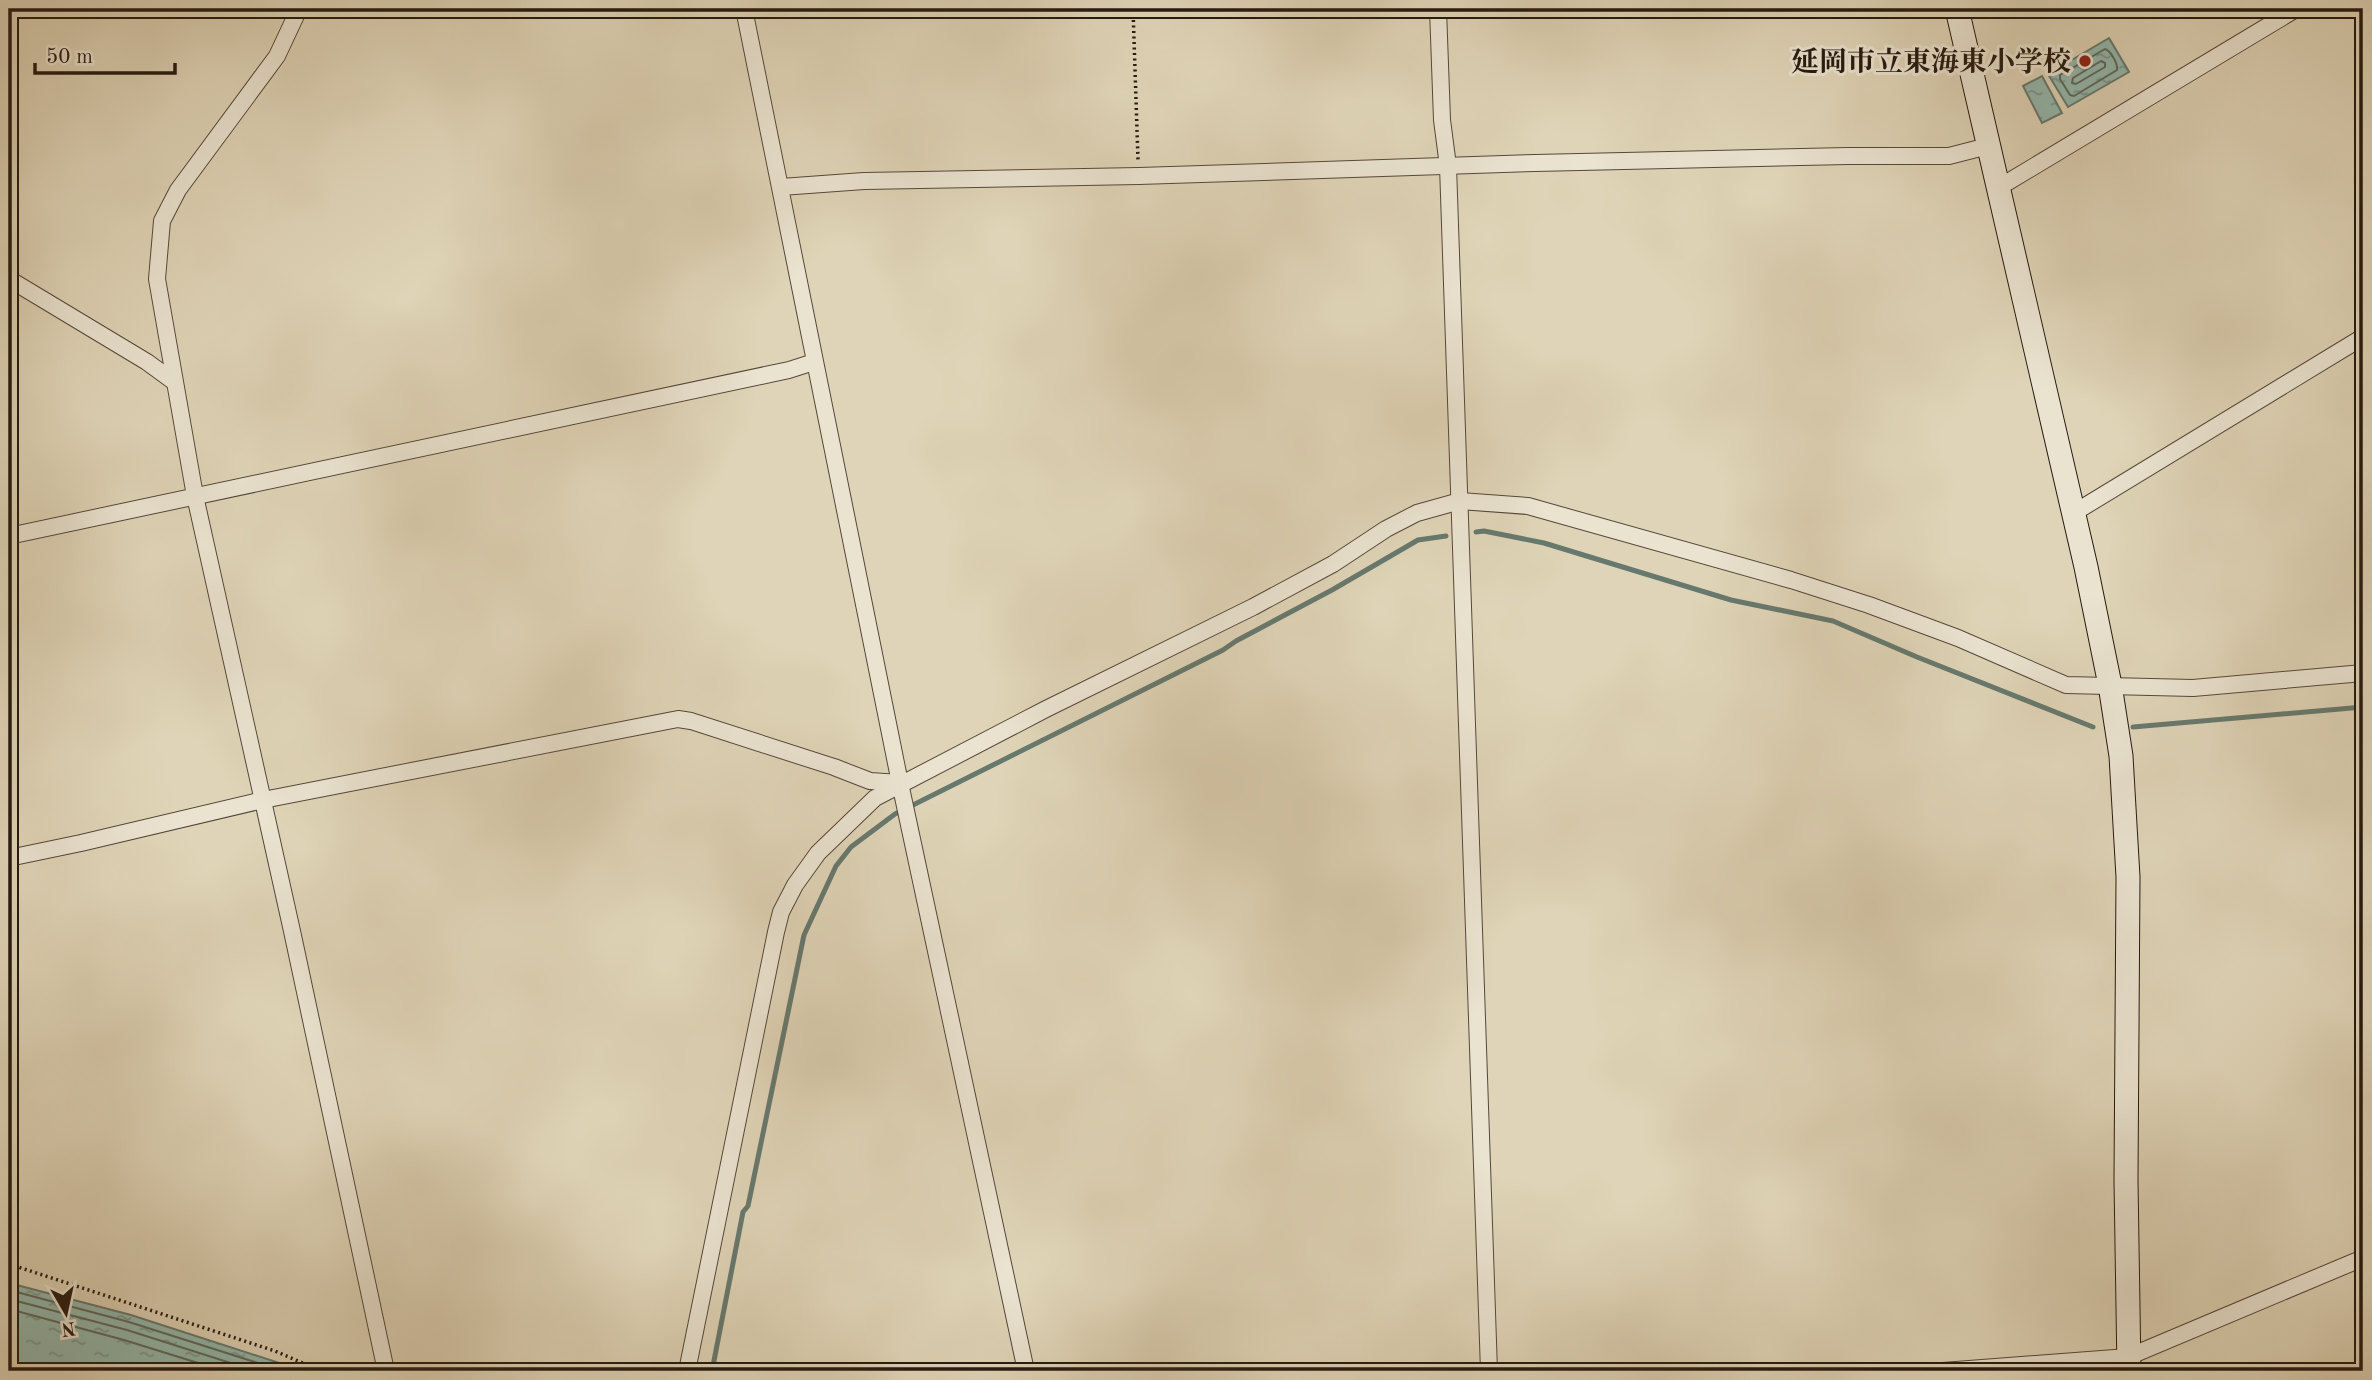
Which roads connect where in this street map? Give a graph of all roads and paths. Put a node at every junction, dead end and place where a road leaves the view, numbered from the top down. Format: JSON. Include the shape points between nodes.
{"nodes":[{"id":1,"x":299,"y":9,"type":"edge"},
{"id":2,"x":744,"y":9,"type":"edge"},
{"id":3,"x":1133,"y":9,"type":"edge"},
{"id":4,"x":1438,"y":9,"type":"edge"},
{"id":5,"x":1957,"y":9,"type":"edge"},
{"id":6,"x":2296,"y":9,"type":"edge"},
{"id":7,"x":1988,"y":146,"type":"junction"},
{"id":8,"x":1448,"y":166,"type":"junction"},
{"id":9,"x":1139,"y":176,"type":"junction"},
{"id":10,"x":781,"y":187,"type":"junction"},
{"id":11,"x":1998,"y":188,"type":"junction"},
{"id":12,"x":9,"y":279,"type":"edge"},
{"id":13,"x":2363,"y":337,"type":"edge"},
{"id":14,"x":814,"y":362,"type":"junction"},
{"id":15,"x":173,"y":381,"type":"junction"},
{"id":16,"x":195,"y":496,"type":"junction"},
{"id":17,"x":1460,"y":501,"type":"junction"},
{"id":18,"x":2072,"y":514,"type":"junction"},
{"id":19,"x":9,"y":536,"type":"edge"},
{"id":20,"x":2363,"y":673,"type":"edge"},
{"id":21,"x":2110,"y":685,"type":"junction"},
{"id":22,"x":900,"y":783,"type":"junction"},
{"id":23,"x":263,"y":800,"type":"junction"},
{"id":24,"x":9,"y":858,"type":"edge"},
{"id":25,"x":2363,"y":1258,"type":"edge"},
{"id":26,"x":9,"y":1264,"type":"edge"},
{"id":27,"x":2129,"y":1364,"type":"edge"},
{"id":28,"x":321,"y":1371,"type":"edge"},
{"id":29,"x":386,"y":1371,"type":"edge"},
{"id":30,"x":687,"y":1371,"type":"edge"},
{"id":31,"x":1026,"y":1371,"type":"edge"},
{"id":32,"x":1489,"y":1371,"type":"edge"},
{"id":33,"x":1943,"y":1371,"type":"edge"}],
"edges":[{"from":1,"to":15,"type":"street","via":[[277,56],[178,190],[162,221],[157,279]]},
{"from":2,"to":10,"type":"street"},
{"from":3,"to":9,"type":"path"},
{"from":4,"to":8,"type":"street"},
{"from":5,"to":7,"type":"street"},
{"from":6,"to":11,"type":"street"},
{"from":7,"to":8,"type":"street","via":[[1949,156]]},
{"from":7,"to":11,"type":"street"},
{"from":8,"to":9,"type":"street"},
{"from":8,"to":17,"type":"street"},
{"from":9,"to":10,"type":"street"},
{"from":10,"to":14,"type":"street"},
{"from":11,"to":18,"type":"street"},
{"from":12,"to":15,"type":"street"},
{"from":13,"to":18,"type":"street"},
{"from":14,"to":16,"type":"street"},
{"from":14,"to":22,"type":"street"},
{"from":15,"to":16,"type":"street"},
{"from":16,"to":19,"type":"street"},
{"from":16,"to":23,"type":"street"},
{"from":17,"to":21,"type":"street","via":[[1528,506],[1791,580],[1958,638],[2066,685]]},
{"from":17,"to":22,"type":"street","via":[[1418,513],[1386,529],[1285,591]]},
{"from":17,"to":32,"type":"street"},
{"from":18,"to":21,"type":"street"},
{"from":20,"to":21,"type":"street","via":[[2193,688]]},
{"from":21,"to":27,"type":"street","via":[[2121,756],[2128,877]]},
{"from":22,"to":23,"type":"street","via":[[870,780],[678,719]]},
{"from":22,"to":30,"type":"street","via":[[875,798],[818,853],[781,912]]},
{"from":22,"to":31,"type":"street"},
{"from":23,"to":24,"type":"street"},
{"from":23,"to":29,"type":"street"},
{"from":25,"to":27,"type":"street"},
{"from":26,"to":28,"type":"path"},
{"from":27,"to":33,"type":"street"}]}
